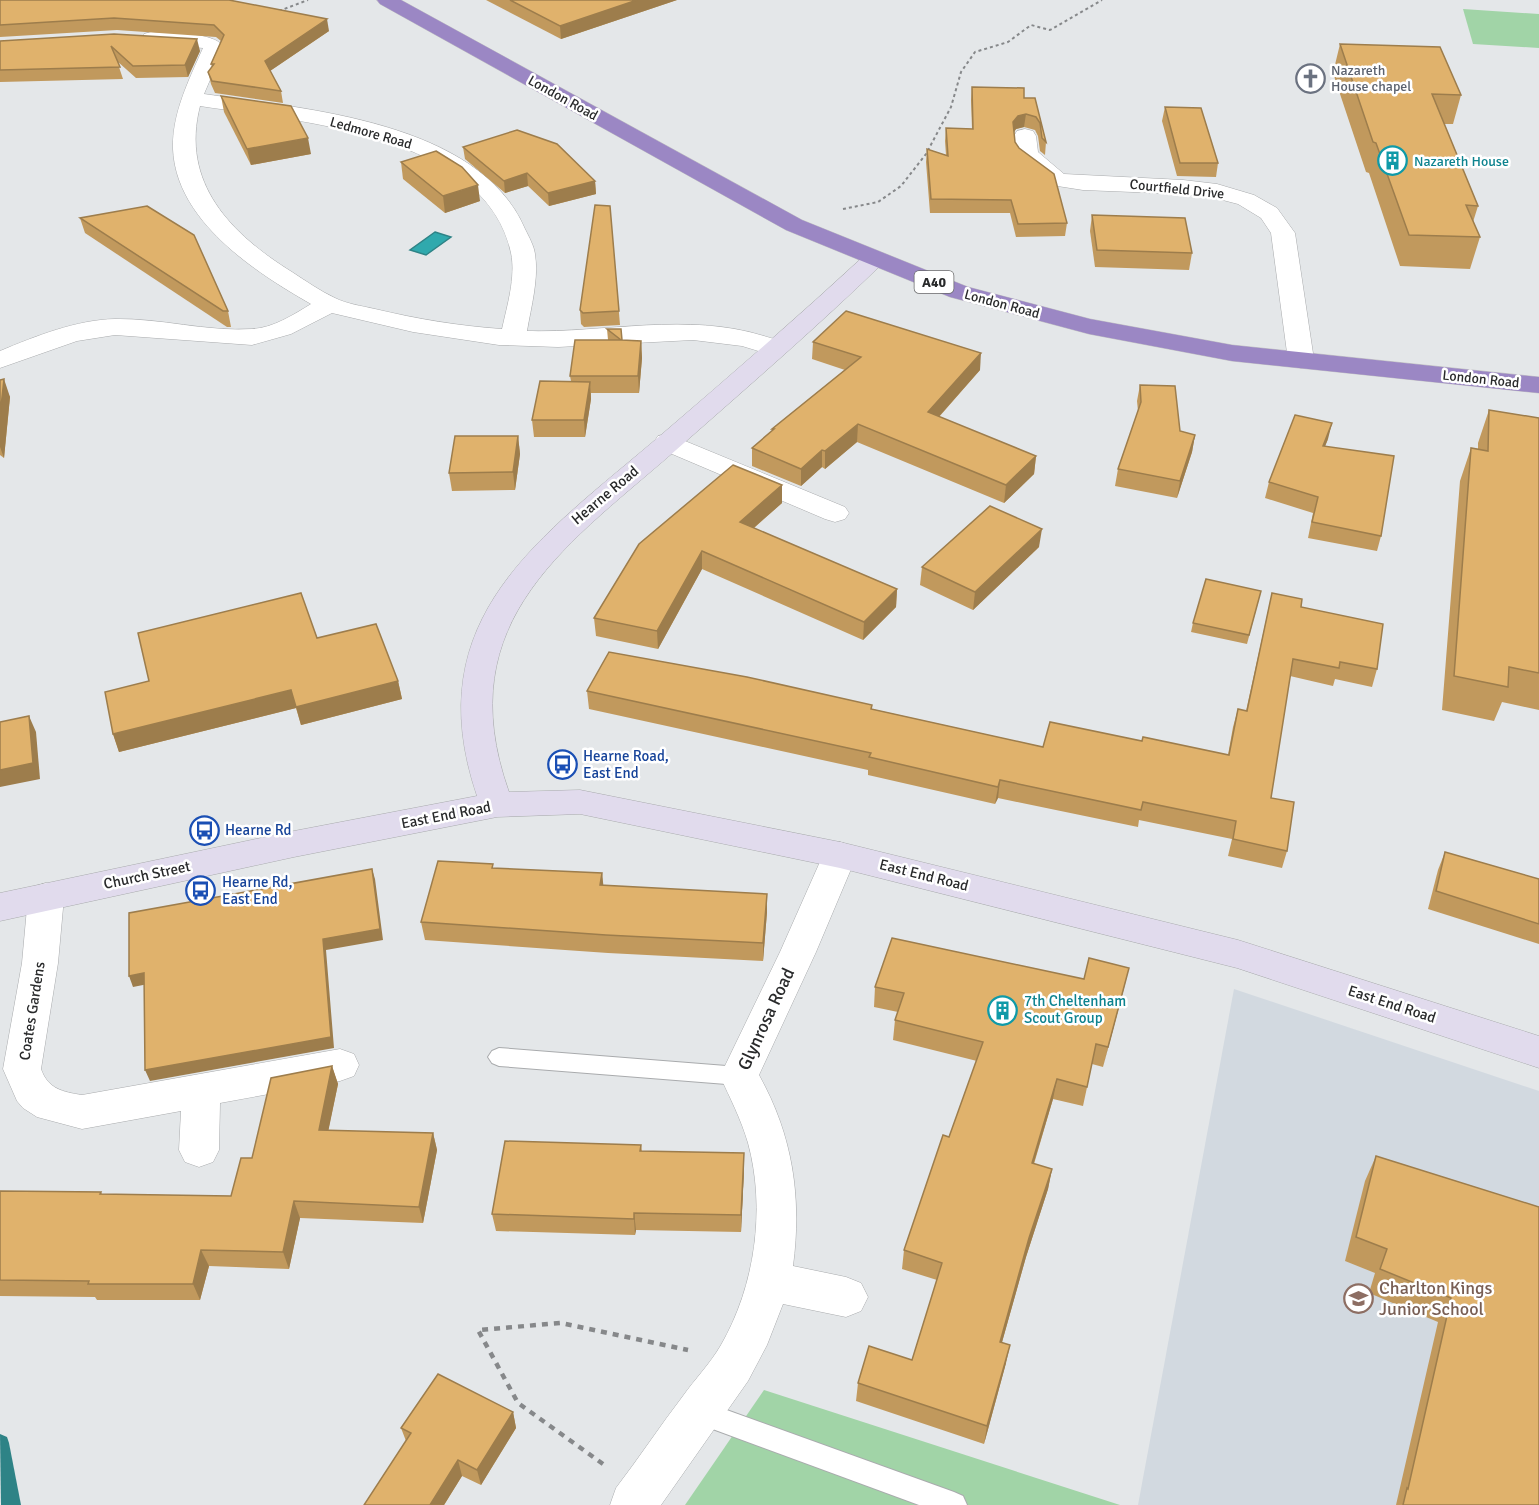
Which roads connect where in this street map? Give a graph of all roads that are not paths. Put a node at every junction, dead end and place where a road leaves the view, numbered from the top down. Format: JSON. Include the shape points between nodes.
{"nodes":[{"id":1,"x":387,"y":0,"type":"edge"},
{"id":2,"x":128,"y":38,"type":"edge"},
{"id":3,"x":192,"y":98,"type":"junction"},
{"id":4,"x":1025,"y":136,"type":"dead end"},
{"id":5,"x":874,"y":259,"type":"junction"},
{"id":6,"x":328,"y":304,"type":"junction"},
{"id":7,"x":513,"y":338,"type":"junction"},
{"id":8,"x":775,"y":348,"type":"junction"},
{"id":9,"x":0,"y":360,"type":"edge"},
{"id":10,"x":1301,"y":360,"type":"junction"},
{"id":11,"x":1539,"y":385,"type":"edge"},
{"id":12,"x":668,"y":442,"type":"junction"},
{"id":13,"x":836,"y":513,"type":"dead end"},
{"id":14,"x":497,"y":805,"type":"junction"},
{"id":15,"x":294,"y":844,"type":"joint"},
{"id":16,"x":840,"y":855,"type":"junction"},
{"id":17,"x":46,"y":897,"type":"junction"},
{"id":18,"x":0,"y":906,"type":"edge"},
{"id":19,"x":1539,"y":1052,"type":"edge"},
{"id":20,"x":499,"y":1057,"type":"dead end"},
{"id":21,"x":340,"y":1065,"type":"dead end"},
{"id":22,"x":739,"y":1076,"type":"junction"},
{"id":23,"x":201,"y":1091,"type":"junction"},
{"id":24,"x":199,"y":1150,"type":"dead end"},
{"id":25,"x":769,"y":1281,"type":"junction"},
{"id":26,"x":846,"y":1297,"type":"dead end"},
{"id":27,"x":699,"y":1412,"type":"junction"},
{"id":28,"x":638,"y":1498,"type":"edge"},
{"id":29,"x":954,"y":1505,"type":"edge"}],
"edges":[{"from":1,"to":5,"type":"highway","name":"London Road","number":"A40","via":[[794,225]]},
{"from":2,"to":3,"type":"street","via":[[209,43],[214,47]]},
{"from":3,"to":6,"type":"street","via":[[186,117],[185,157],[200,198],[230,237],[251,256]]},
{"from":3,"to":7,"type":"street","name":"Ledmore Road","via":[[366,128],[420,147],[465,171],[498,201],[519,236],[524,255]]},
{"from":4,"to":10,"type":"street","name":"Courtfield Drive","via":[[1027,154],[1057,180],[1212,190],[1265,209],[1283,232]]},
{"from":5,"to":8,"type":"street","name":"Hearne Road"},
{"from":5,"to":10,"type":"highway","name":"London Road","number":"A40","via":[[958,292],[1055,318],[1160,341]]},
{"from":6,"to":7,"type":"street","via":[[421,327]]},
{"from":6,"to":9,"type":"street","via":[[294,325],[252,337],[99,328],[50,339]]},
{"from":7,"to":8,"type":"street","via":[[689,330],[736,335]]},
{"from":8,"to":12,"type":"street","name":"Hearne Road"},
{"from":10,"to":11,"type":"highway","name":"London Road","number":"A40"},
{"from":12,"to":13,"type":"street"},
{"from":12,"to":14,"type":"street","name":"Hearne Road","via":[[549,544],[520,578],[502,608],[488,640],[476,704],[478,737]]},
{"from":14,"to":15,"type":"street","name":"East End Road"},
{"from":14,"to":16,"type":"street","name":"East End Road","via":[[580,802]]},
{"from":15,"to":17,"type":"street","name":"Church Street"},
{"from":16,"to":19,"type":"street","name":"East End Road","via":[[1238,954]]},
{"from":16,"to":22,"type":"street","name":"Glynrosa Road"},
{"from":17,"to":18,"type":"street","name":"Church Street"},
{"from":17,"to":23,"type":"street","name":"Coates Gardens","via":[[40,963],[22,1069],[33,1094],[62,1110],[82,1112]]},
{"from":20,"to":22,"type":"lane"},
{"from":21,"to":23,"type":"street","name":"Coates Gardens"},
{"from":22,"to":25,"type":"street","name":"Glynrosa Road","via":[[758,1112],[777,1192],[777,1236]]},
{"from":23,"to":24,"type":"street"},
{"from":25,"to":26,"type":"street"},
{"from":25,"to":27,"type":"street","name":"Glynrosa Road","via":[[736,1359]]},
{"from":27,"to":28,"type":"street","name":"Glynrosa Road"},
{"from":27,"to":29,"type":"lane"}]}
